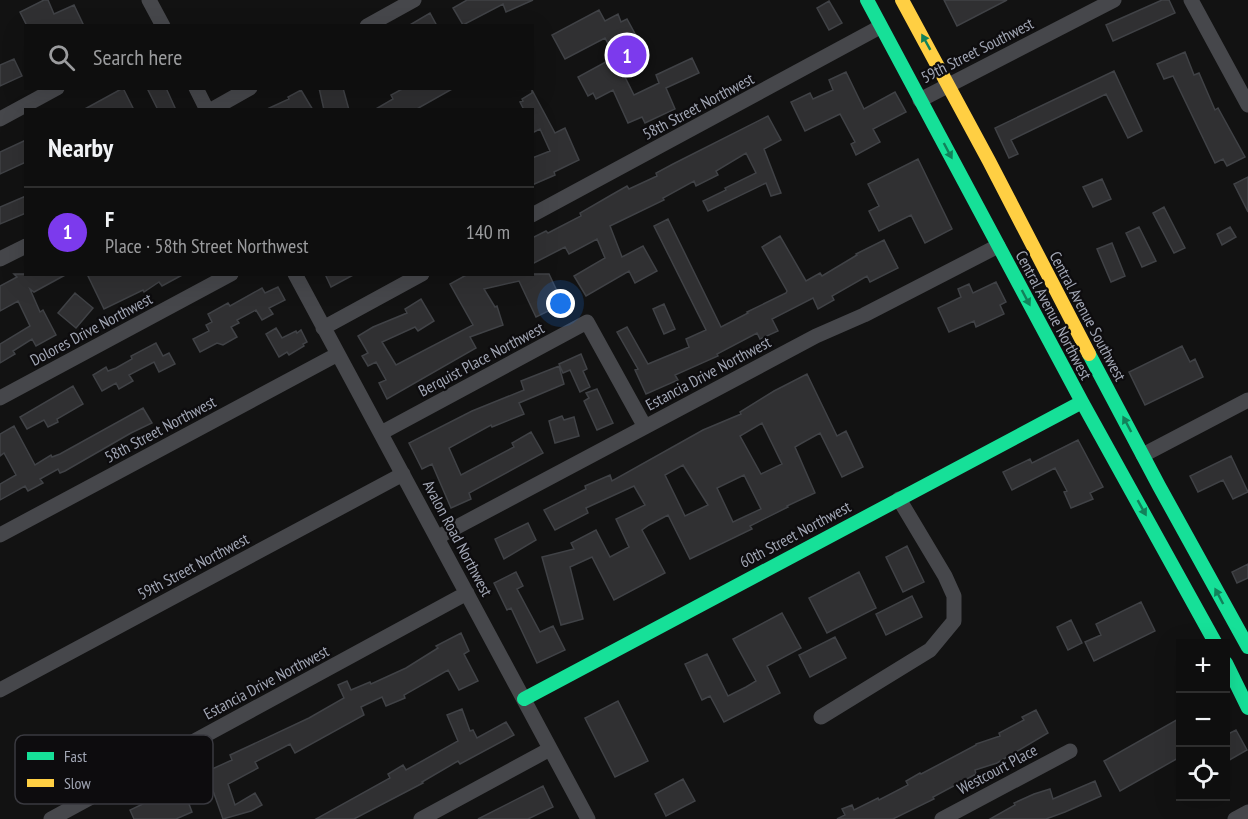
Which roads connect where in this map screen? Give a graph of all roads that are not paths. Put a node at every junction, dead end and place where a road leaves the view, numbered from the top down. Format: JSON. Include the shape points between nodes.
{"nodes":[{"id":1,"x":414,"y":0,"type":"edge"},
{"id":2,"x":867,"y":0,"type":"edge"},
{"id":3,"x":902,"y":0,"type":"edge"},
{"id":4,"x":1114,"y":0,"type":"edge"},
{"id":5,"x":1191,"y":0,"type":"edge"},
{"id":6,"x":155,"y":2,"type":"edge"},
{"id":7,"x":162,"y":24,"type":"edge"},
{"id":8,"x":371,"y":24,"type":"edge"},
{"id":9,"x":880,"y":27,"type":"junction"},
{"id":10,"x":949,"y":85,"type":"junction"},
{"id":11,"x":53,"y":90,"type":"edge"},
{"id":12,"x":197,"y":90,"type":"edge"},
{"id":13,"x":246,"y":90,"type":"edge"},
{"id":14,"x":920,"y":100,"type":"junction"},
{"id":15,"x":1248,"y":105,"type":"edge"},
{"id":16,"x":208,"y":108,"type":"edge"},
{"id":17,"x":213,"y":108,"type":"edge"},
{"id":18,"x":0,"y":119,"type":"edge"},
{"id":19,"x":534,"y":214,"type":"edge"},
{"id":20,"x":998,"y":246,"type":"junction"},
{"id":21,"x":24,"y":247,"type":"edge"},
{"id":22,"x":0,"y":260,"type":"edge"},
{"id":23,"x":227,"y":276,"type":"edge"},
{"id":24,"x":296,"y":276,"type":"edge"},
{"id":25,"x":418,"y":276,"type":"edge"},
{"id":26,"x":323,"y":328,"type":"junction"},
{"id":27,"x":338,"y":354,"type":"junction"},
{"id":28,"x":0,"y":398,"type":"edge"},
{"id":29,"x":1248,"y":399,"type":"edge"},
{"id":30,"x":1082,"y":402,"type":"junction"},
{"id":31,"x":645,"y":427,"type":"junction"},
{"id":32,"x":381,"y":433,"type":"junction"},
{"id":33,"x":1143,"y":455,"type":"junction"},
{"id":34,"x":403,"y":474,"type":"junction"},
{"id":35,"x":899,"y":499,"type":"junction"},
{"id":36,"x":0,"y":535,"type":"edge"},
{"id":37,"x":438,"y":537,"type":"junction"},
{"id":38,"x":467,"y":594,"type":"junction"},
{"id":39,"x":1213,"y":639,"type":"edge"},
{"id":40,"x":1248,"y":647,"type":"edge"},
{"id":41,"x":1230,"y":671,"type":"edge"},
{"id":42,"x":0,"y":690,"type":"edge"},
{"id":43,"x":524,"y":699,"type":"junction"},
{"id":44,"x":1248,"y":708,"type":"edge"},
{"id":45,"x":821,"y":717,"type":"dead end"},
{"id":46,"x":206,"y":735,"type":"edge"},
{"id":47,"x":550,"y":749,"type":"junction"},
{"id":48,"x":1070,"y":751,"type":"dead end"},
{"id":49,"x":79,"y":804,"type":"edge"},
{"id":50,"x":1248,"y":812,"type":"edge"},
{"id":51,"x":51,"y":819,"type":"edge"},
{"id":52,"x":421,"y":819,"type":"edge"},
{"id":53,"x":588,"y":819,"type":"edge"},
{"id":54,"x":942,"y":819,"type":"edge"},
{"id":55,"x":1235,"y":819,"type":"edge"}],
"edges":[{"from":1,"to":8,"type":"street"},
{"from":2,"to":9,"type":"main road","name":"Central Avenue Northwest"},
{"from":10,"to":3,"type":"main road","name":"Central Avenue Southwest","one_way":true},
{"from":4,"to":10,"type":"street","name":"59th Street Southwest"},
{"from":5,"to":15,"type":"street"},
{"from":6,"to":7,"type":"street"},
{"from":9,"to":14,"type":"main road","name":"Central Avenue Northwest"},
{"from":9,"to":19,"type":"street","name":"58th Street Northwest"},
{"from":10,"to":14,"type":"street","name":"59th Street Southwest"},
{"from":33,"to":10,"type":"main road","name":"Central Avenue Southwest","one_way":true},
{"from":11,"to":18,"type":"street"},
{"from":12,"to":16,"type":"street"},
{"from":13,"to":17,"type":"street"},
{"from":14,"to":20,"type":"main road","name":"Central Avenue Northwest","one_way":true},
{"from":20,"to":30,"type":"main road","name":"Central Avenue Northwest","one_way":true},
{"from":20,"to":31,"type":"street","name":"Estancia Drive Northwest"},
{"from":21,"to":22,"type":"street"},
{"from":23,"to":28,"type":"street","name":"Dolores Drive Northwest"},
{"from":24,"to":26,"type":"street","name":"Avalon Road Northwest"},
{"from":25,"to":26,"type":"street"},
{"from":26,"to":27,"type":"street","name":"Avalon Road Northwest"},
{"from":27,"to":32,"type":"street","name":"Avalon Road Northwest"},
{"from":27,"to":36,"type":"street","name":"58th Street Northwest"},
{"from":29,"to":33,"type":"street"},
{"from":30,"to":35,"type":"main road","name":"60th Street Northwest"},
{"from":30,"to":39,"type":"main road","name":"Central Avenue Northwest","one_way":true},
{"from":31,"to":32,"type":"street","name":"Berquist Place Northwest","via":[[587,322]]},
{"from":31,"to":37,"type":"street","name":"Estancia Drive Northwest"},
{"from":32,"to":34,"type":"street","name":"Avalon Road Northwest"},
{"from":40,"to":33,"type":"main road","name":"Central Avenue Southwest","one_way":true},
{"from":34,"to":37,"type":"street","name":"Avalon Road Northwest"},
{"from":34,"to":42,"type":"street","name":"59th Street Northwest"},
{"from":35,"to":43,"type":"main road","name":"60th Street Northwest"},
{"from":35,"to":45,"type":"street","via":[[945,576],[954,596],[954,621],[930,650]]},
{"from":37,"to":38,"type":"street","name":"Avalon Road Northwest"},
{"from":38,"to":43,"type":"street","name":"Avalon Road Northwest"},
{"from":38,"to":46,"type":"street","name":"Estancia Drive Northwest"},
{"from":41,"to":44,"type":"main road"},
{"from":43,"to":47,"type":"street","name":"Avalon Road Northwest"},
{"from":47,"to":52,"type":"street"},
{"from":47,"to":53,"type":"street","name":"Avalon Road Northwest"},
{"from":48,"to":54,"type":"street","name":"Westcourt Place"},
{"from":49,"to":51,"type":"street","name":"Estancia Drive Northwest"},
{"from":50,"to":55,"type":"street"}]}
